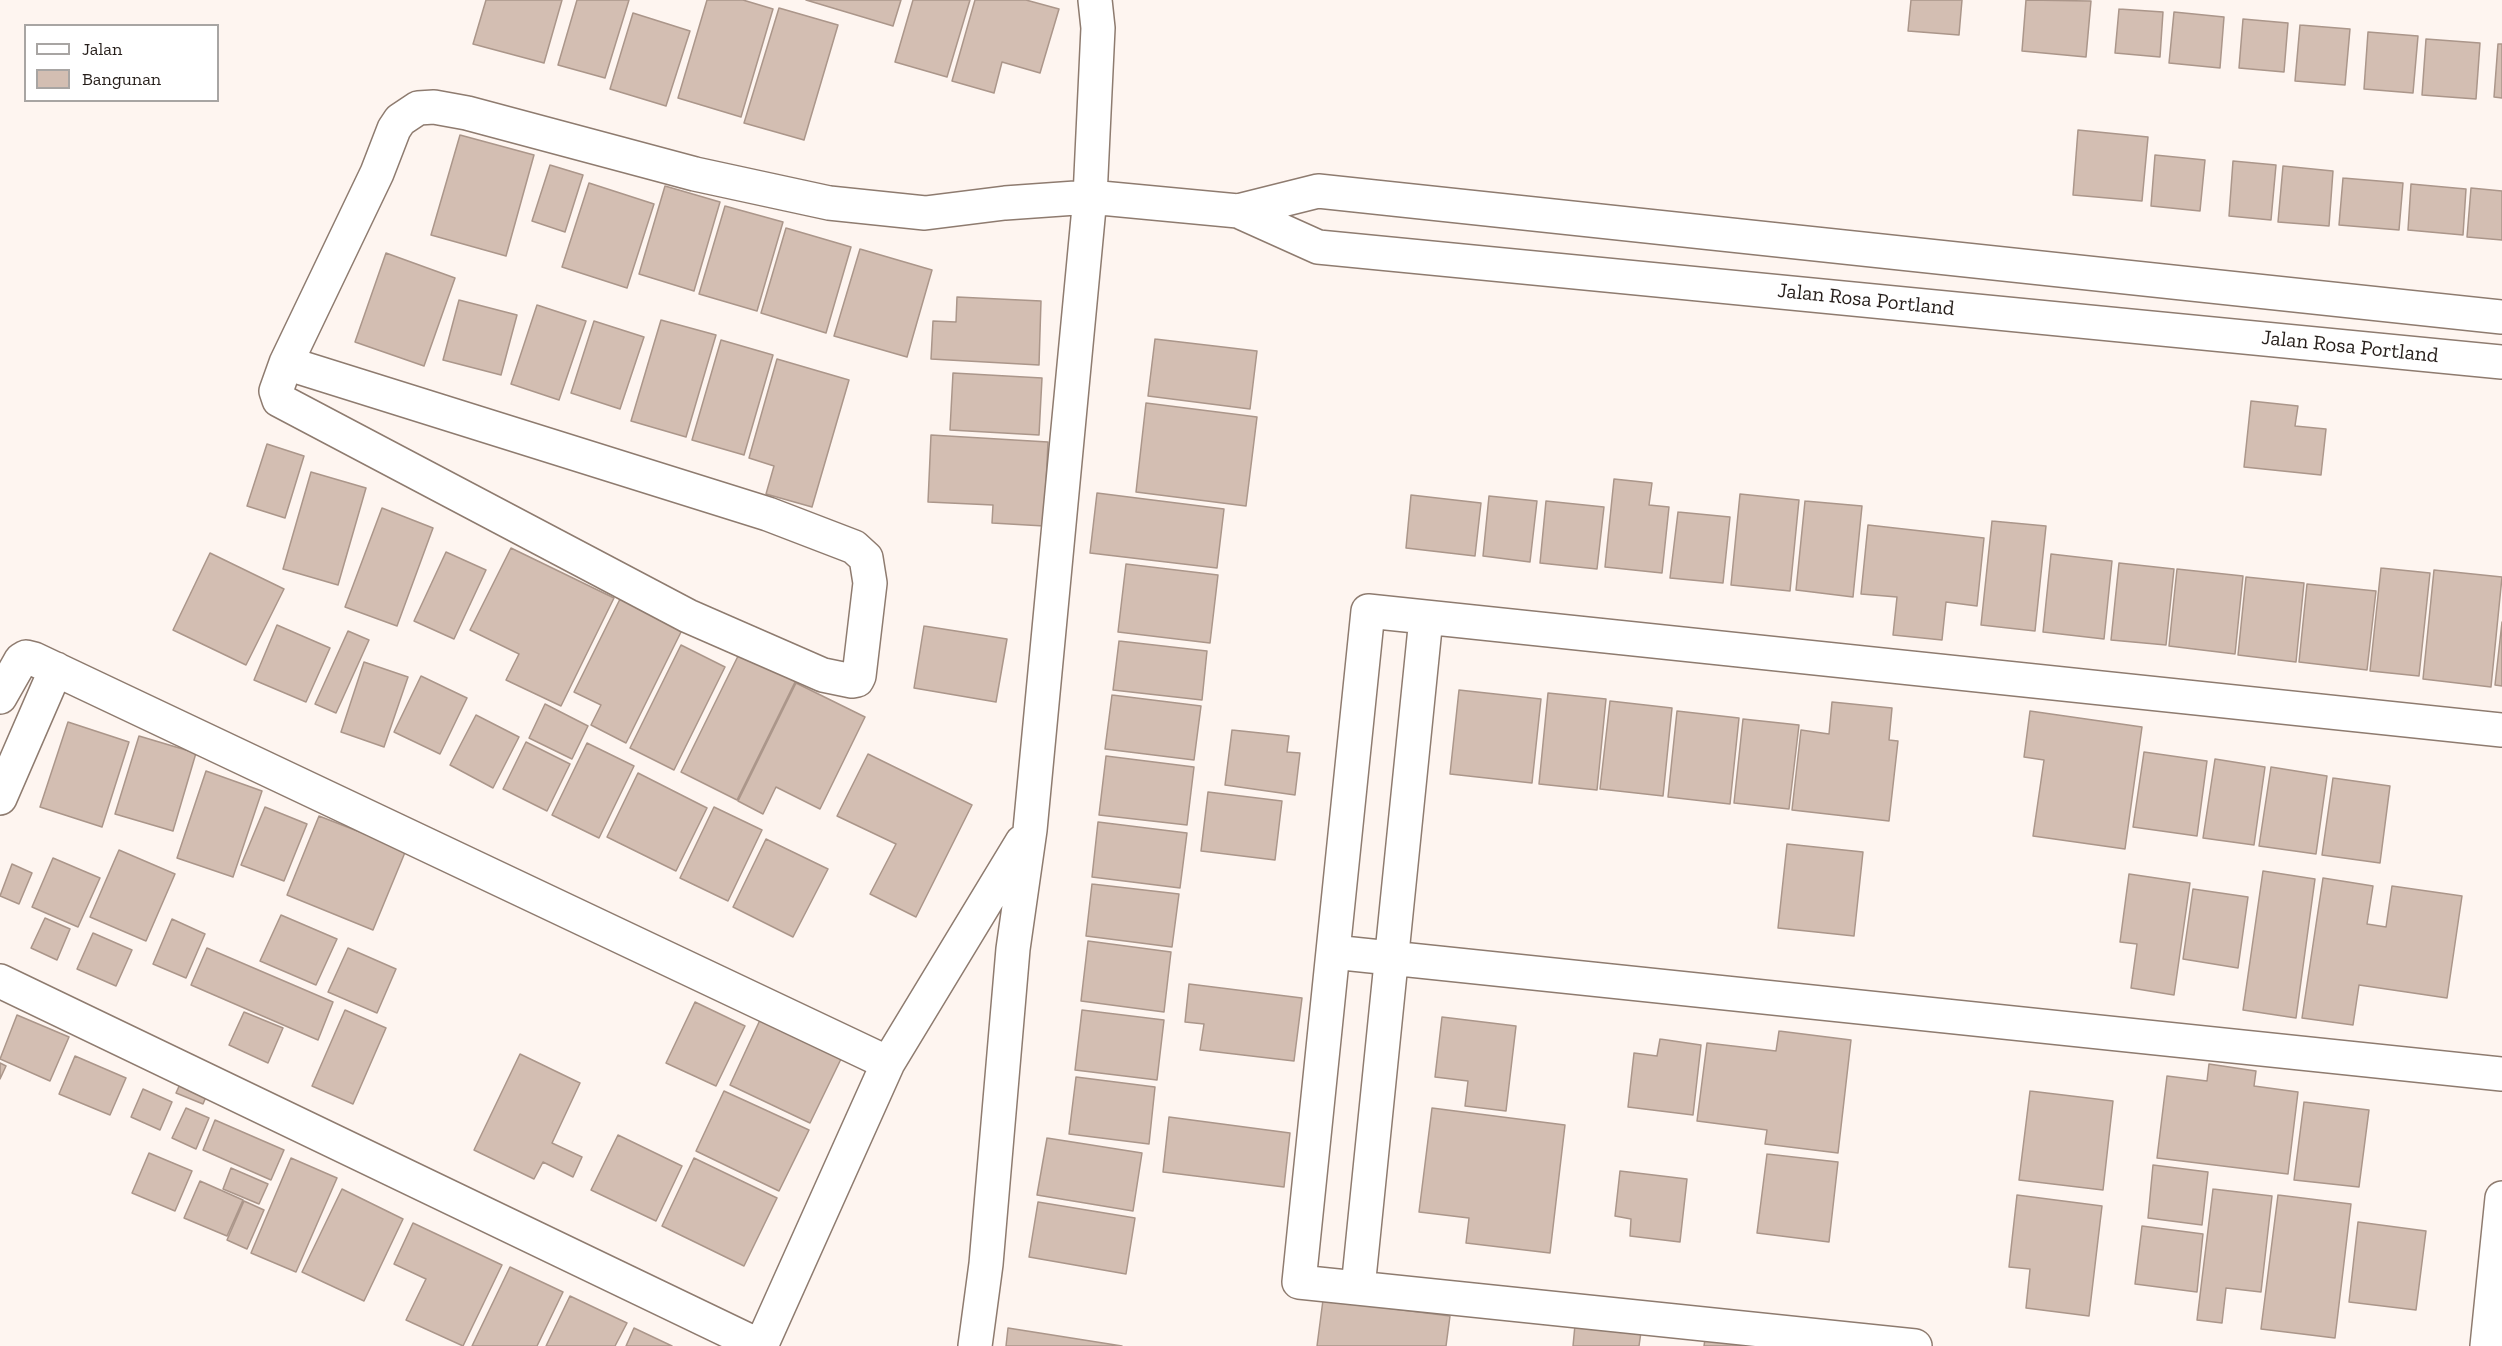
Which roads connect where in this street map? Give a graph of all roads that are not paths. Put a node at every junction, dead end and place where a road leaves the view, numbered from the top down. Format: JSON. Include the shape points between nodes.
{"nodes":[{"id":1,"x":1095,"y":0,"type":"edge"},
{"id":2,"x":1090,"y":197,"type":"junction"},
{"id":3,"x":1238,"y":211,"type":"junction"},
{"id":4,"x":2502,"y":317,"type":"edge"},
{"id":5,"x":2502,"y":362,"type":"edge"},
{"id":6,"x":286,"y":363,"type":"junction"},
{"id":7,"x":1426,"y":618,"type":"junction"},
{"id":8,"x":56,"y":669,"type":"junction"},
{"id":9,"x":0,"y":697,"type":"edge"},
{"id":10,"x":2502,"y":730,"type":"edge"},
{"id":11,"x":0,"y":798,"type":"edge"},
{"id":12,"x":1030,"y":830,"type":"junction"},
{"id":13,"x":1333,"y":952,"type":"junction"},
{"id":14,"x":1391,"y":958,"type":"junction"},
{"id":15,"x":0,"y":981,"type":"edge"},
{"id":16,"x":888,"y":1064,"type":"junction"},
{"id":17,"x":2502,"y":1074,"type":"edge"},
{"id":18,"x":2502,"y":1198,"type":"edge"},
{"id":19,"x":1358,"y":1288,"type":"junction"},
{"id":20,"x":761,"y":1346,"type":"edge"},
{"id":21,"x":975,"y":1346,"type":"edge"},
{"id":22,"x":1915,"y":1346,"type":"edge"},
{"id":23,"x":2487,"y":1346,"type":"edge"}],
"edges":[{"from":1,"to":2,"type":"street","via":[[1098,28]]},
{"from":2,"to":3,"type":"street","name":"Jalan Rosa Portland"},
{"from":2,"to":6,"type":"street","name":"Jalan Rosa Portland","via":[[925,213],[829,203],[695,174],[467,113],[418,108],[394,129],[377,173]]},
{"from":2,"to":12,"type":"street"},
{"from":3,"to":4,"type":"street","name":"Jalan Rosa Portland","via":[[1318,191]]},
{"from":3,"to":5,"type":"street","name":"Jalan Rosa Portland","via":[[1318,247]]},
{"from":6,"to":6,"type":"street","name":"Jalan Rosa Portland","via":[[768,514],[854,547],[866,558],[870,583],[856,680],[823,675],[688,616],[285,404],[276,391]]},
{"from":7,"to":10,"type":"street"},
{"from":7,"to":13,"type":"street","via":[[1368,611]]},
{"from":7,"to":14,"type":"street"},
{"from":8,"to":9,"type":"street","via":[[34,659],[22,659]]},
{"from":8,"to":11,"type":"street"},
{"from":8,"to":16,"type":"street"},
{"from":12,"to":16,"type":"street"},
{"from":12,"to":21,"type":"street","via":[[1013,949],[986,1264]]},
{"from":13,"to":14,"type":"street"},
{"from":13,"to":19,"type":"street","via":[[1299,1282]]},
{"from":14,"to":17,"type":"street"},
{"from":14,"to":19,"type":"street"},
{"from":15,"to":20,"type":"street"},
{"from":16,"to":20,"type":"street"},
{"from":18,"to":23,"type":"street"},
{"from":19,"to":22,"type":"street"}]}
